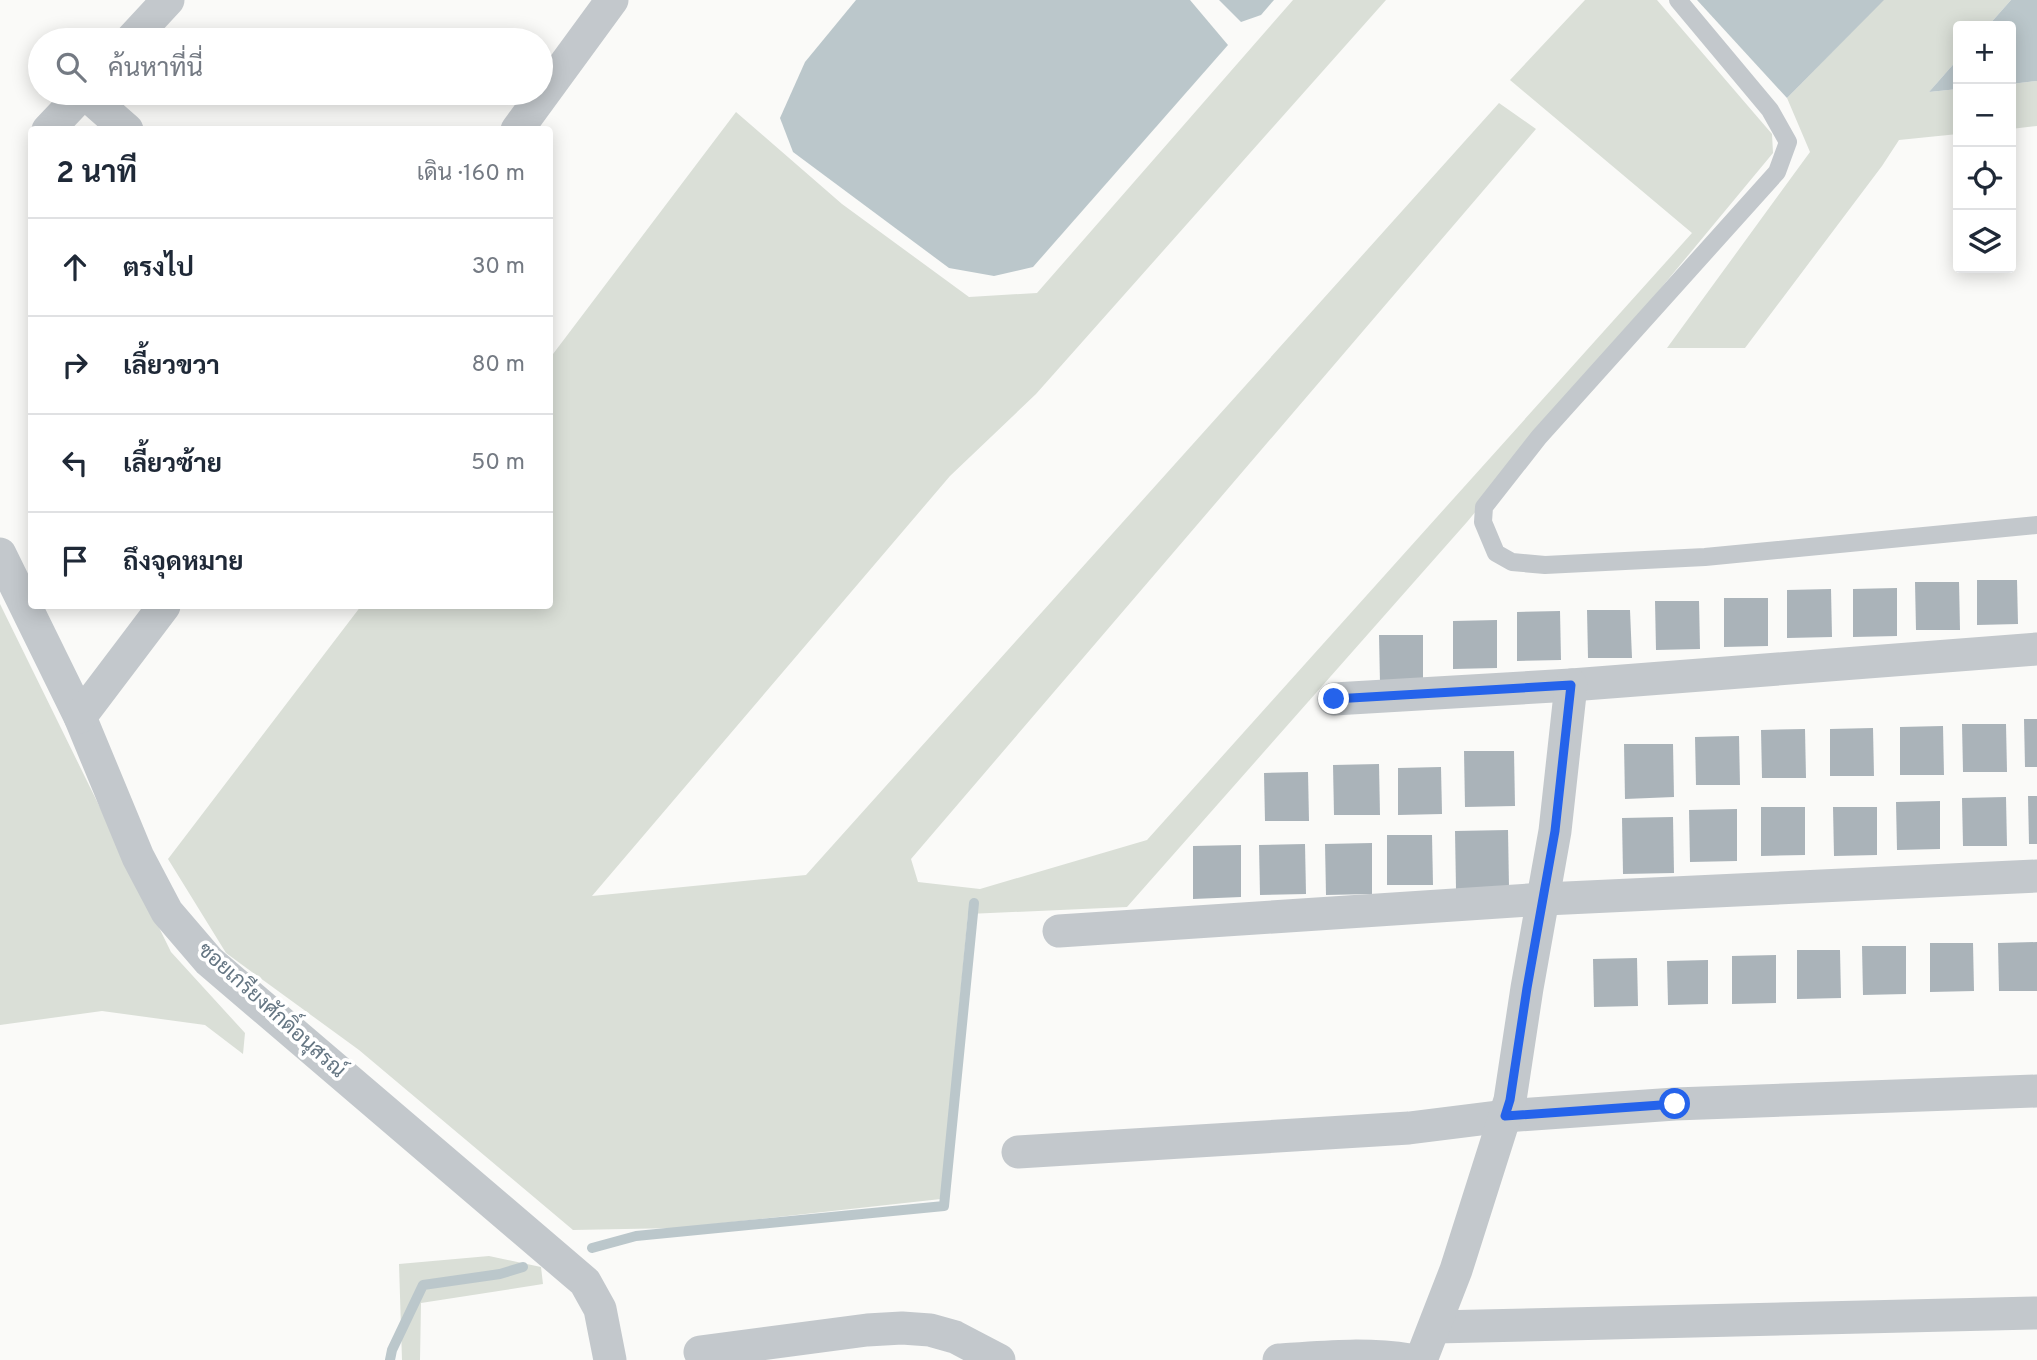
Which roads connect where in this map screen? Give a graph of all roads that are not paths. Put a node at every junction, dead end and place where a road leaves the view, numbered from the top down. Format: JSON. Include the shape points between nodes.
{"nodes":[{"id":1,"x":168,"y":0,"type":"edge"},
{"id":2,"x":611,"y":0,"type":"edge"},
{"id":3,"x":1678,"y":0,"type":"edge"},
{"id":4,"x":142,"y":28,"type":"edge"},
{"id":5,"x":553,"y":80,"type":"edge"},
{"id":6,"x":72,"y":105,"type":"edge"},
{"id":7,"x":98,"y":105,"type":"edge"},
{"id":8,"x":535,"y":105,"type":"edge"},
{"id":9,"x":52,"y":126,"type":"edge"},
{"id":10,"x":122,"y":126,"type":"edge"},
{"id":11,"x":520,"y":126,"type":"edge"},
{"id":12,"x":2037,"y":525,"type":"edge"},
{"id":13,"x":0,"y":554,"type":"edge"},
{"id":14,"x":162,"y":609,"type":"edge"},
{"id":15,"x":2037,"y":649,"type":"edge"},
{"id":16,"x":1571,"y":685,"type":"junction"},
{"id":17,"x":1334,"y":699,"type":"dead end"},
{"id":18,"x":80,"y":717,"type":"junction"},
{"id":19,"x":2037,"y":876,"type":"edge"},
{"id":20,"x":1545,"y":899,"type":"junction"},
{"id":21,"x":1059,"y":931,"type":"dead end"},
{"id":22,"x":2037,"y":1091,"type":"edge"},
{"id":23,"x":1505,"y":1116,"type":"junction"},
{"id":24,"x":1018,"y":1152,"type":"dead end"},
{"id":25,"x":2037,"y":1313,"type":"edge"},
{"id":26,"x":1435,"y":1327,"type":"junction"},
{"id":27,"x":700,"y":1352,"type":"dead end"},
{"id":28,"x":610,"y":1360,"type":"edge"},
{"id":29,"x":999,"y":1360,"type":"edge"},
{"id":30,"x":1279,"y":1360,"type":"edge"},
{"id":31,"x":1410,"y":1360,"type":"edge"},
{"id":32,"x":1421,"y":1360,"type":"edge"}],
"edges":[{"from":1,"to":4,"type":"street"},
{"from":2,"to":5,"type":"street"},
{"from":3,"to":12,"type":"lane","via":[[1770,110],[1788,142],[1777,172],[1539,437],[1484,507],[1483,522],[1496,553],[1512,562],[1545,565],[1705,557]]},
{"from":6,"to":9,"type":"street"},
{"from":7,"to":10,"type":"street"},
{"from":8,"to":11,"type":"street"},
{"from":13,"to":18,"type":"street","name":"ซอยเกรียงศักดิ์อนุสรณ์"},
{"from":14,"to":18,"type":"street"},
{"from":15,"to":16,"type":"street"},
{"from":16,"to":17,"type":"street"},
{"from":16,"to":20,"type":"street"},
{"from":18,"to":28,"type":"street","name":"ซอยเกรียงศักดิ์อนุสรณ์","via":[[138,857],[167,912],[209,961],[585,1282],[600,1309]]},
{"from":19,"to":20,"type":"street"},
{"from":20,"to":21,"type":"street"},
{"from":20,"to":23,"type":"street"},
{"from":22,"to":23,"type":"street","via":[[1675,1104]]},
{"from":23,"to":24,"type":"street","via":[[1409,1128]]},
{"from":23,"to":26,"type":"street"},
{"from":25,"to":26,"type":"street"},
{"from":26,"to":32,"type":"street"},
{"from":27,"to":29,"type":"street","via":[[902,1328],[955,1337]]},
{"from":30,"to":31,"type":"street","via":[[1354,1356]]}]}
